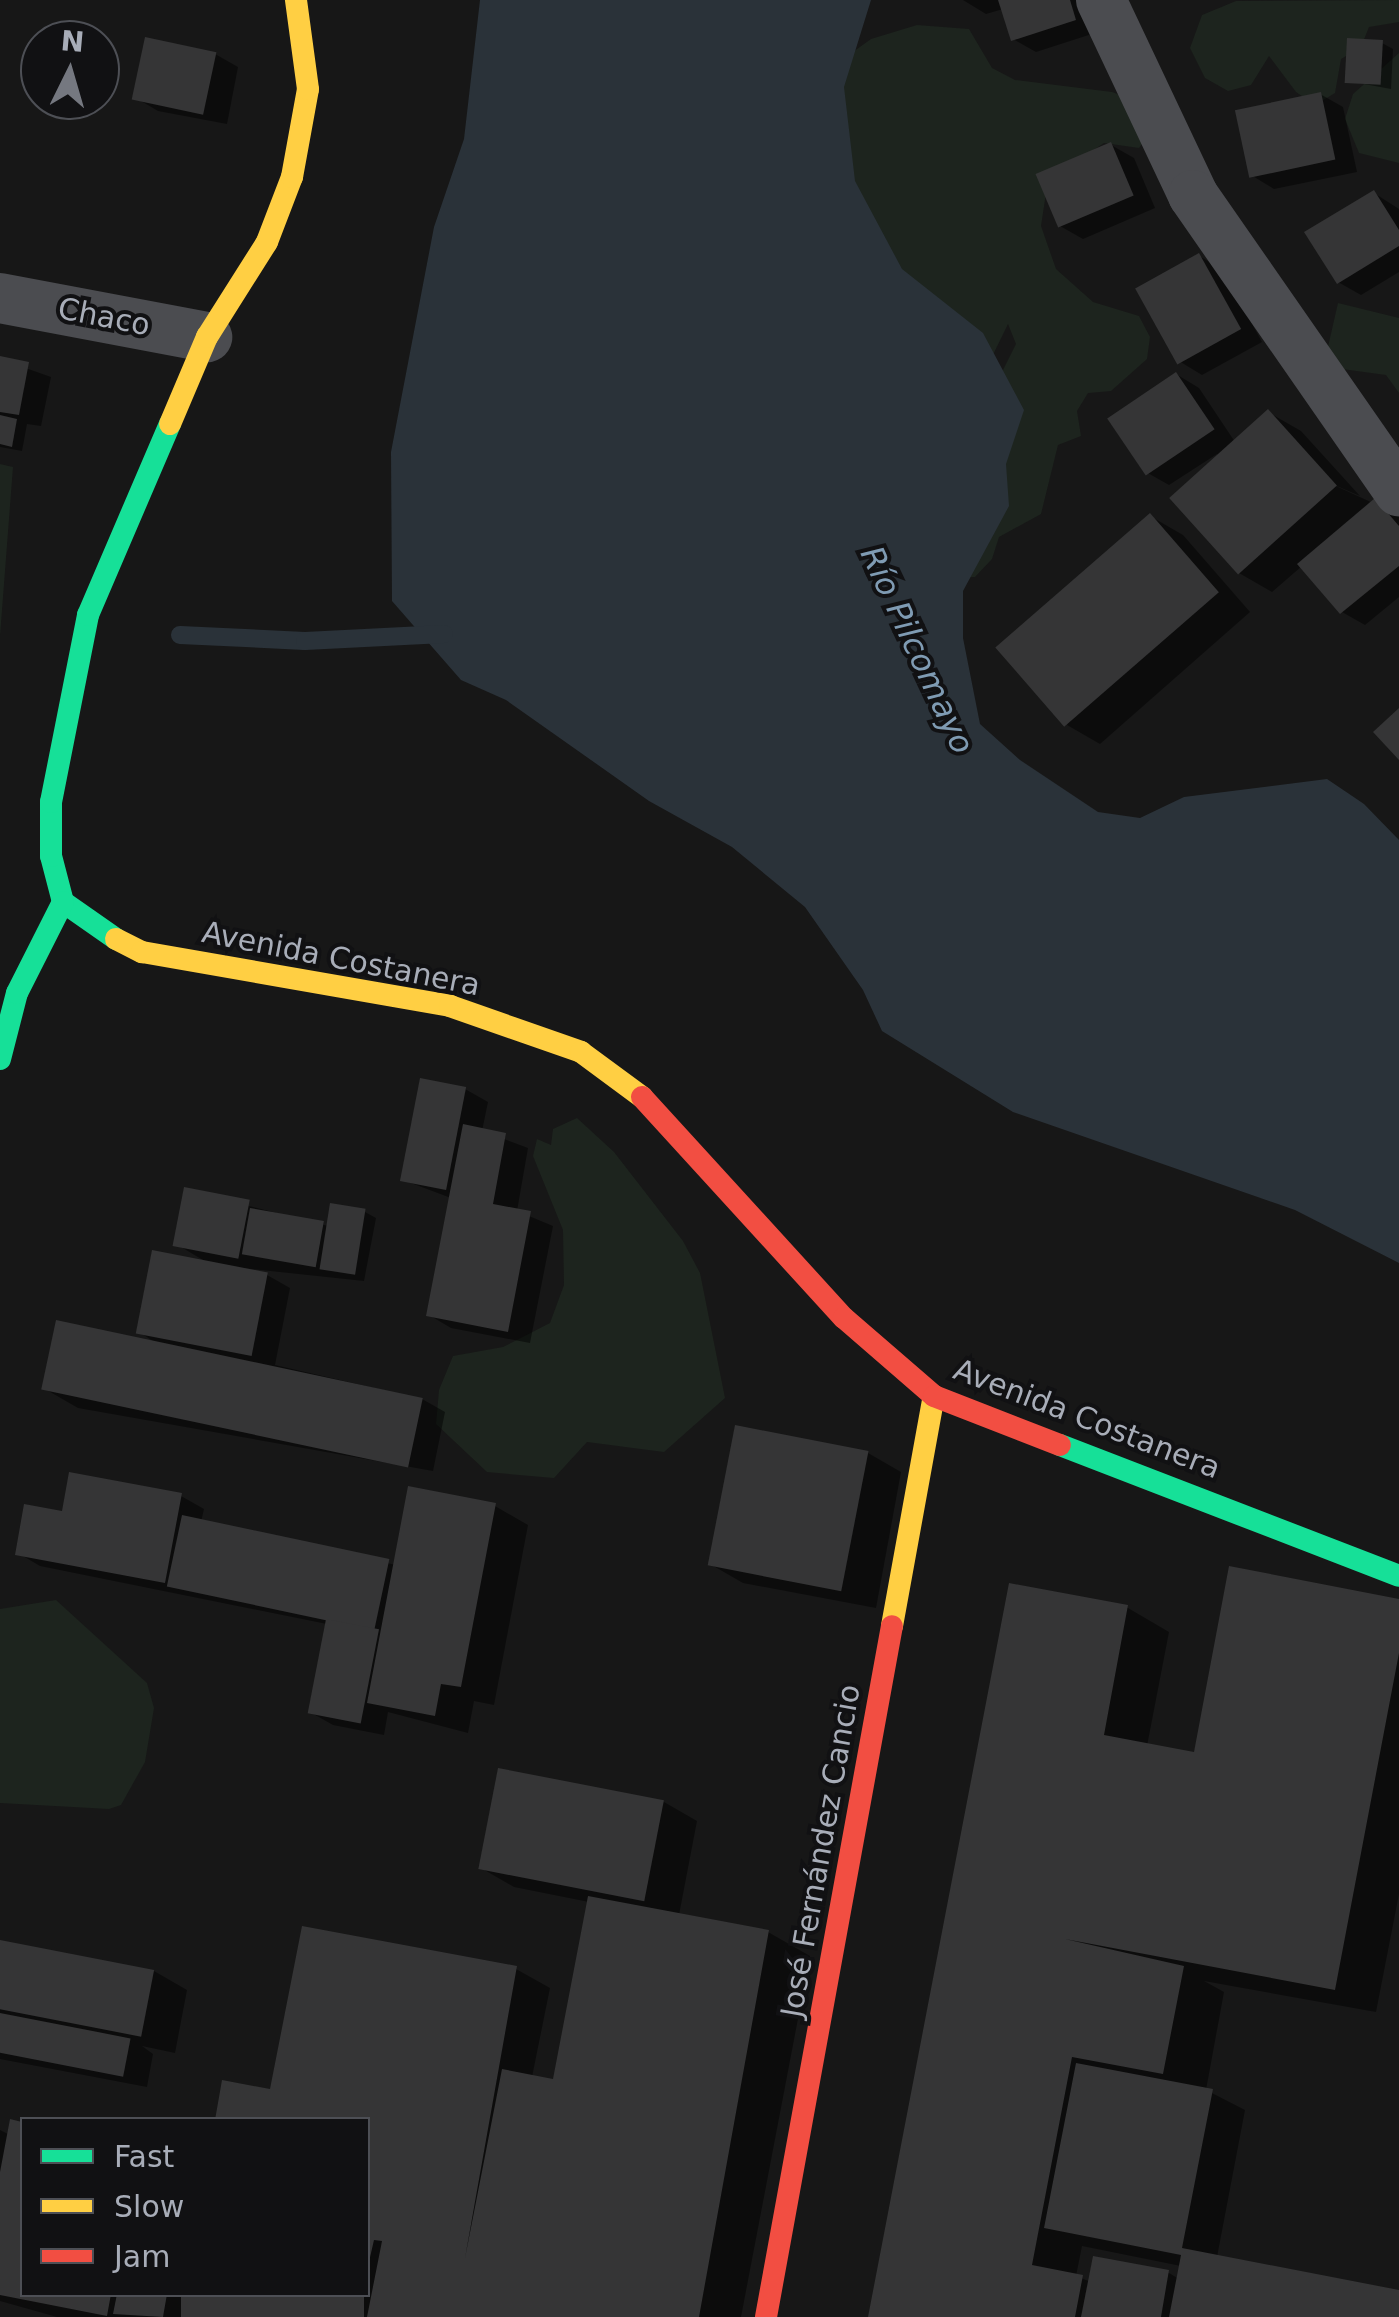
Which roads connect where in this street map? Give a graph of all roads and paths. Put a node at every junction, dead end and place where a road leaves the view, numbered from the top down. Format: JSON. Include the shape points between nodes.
{"nodes":[{"id":1,"x":296,"y":0,"type":"edge"},
{"id":2,"x":1101,"y":0,"type":"edge"},
{"id":3,"x":0,"y":298,"type":"edge"},
{"id":4,"x":207,"y":337,"type":"junction"},
{"id":5,"x":1399,"y":491,"type":"edge"},
{"id":6,"x":64,"y":902,"type":"junction"},
{"id":7,"x":0,"y":1058,"type":"edge"},
{"id":8,"x":934,"y":1396,"type":"junction"},
{"id":9,"x":1399,"y":1576,"type":"edge"},
{"id":10,"x":766,"y":2317,"type":"edge"}],
"edges":[{"from":1,"to":4,"type":"street","via":[[308,89],[292,177],[267,242]]},
{"from":2,"to":5,"type":"street","via":[[1194,195]]},
{"from":3,"to":4,"type":"street","name":"Chaco"},
{"from":4,"to":6,"type":"street","via":[[88,615],[50,802],[51,856]]},
{"from":6,"to":7,"type":"street","via":[[17,993]]},
{"from":6,"to":8,"type":"street","name":"Avenida Costanera","via":[[94,929],[142,952],[450,1006],[581,1052],[634,1088],[844,1318]]},
{"from":8,"to":9,"type":"street","name":"Avenida Costanera"},
{"from":8,"to":10,"type":"street","name":"José Fernández Cancio"}]}
